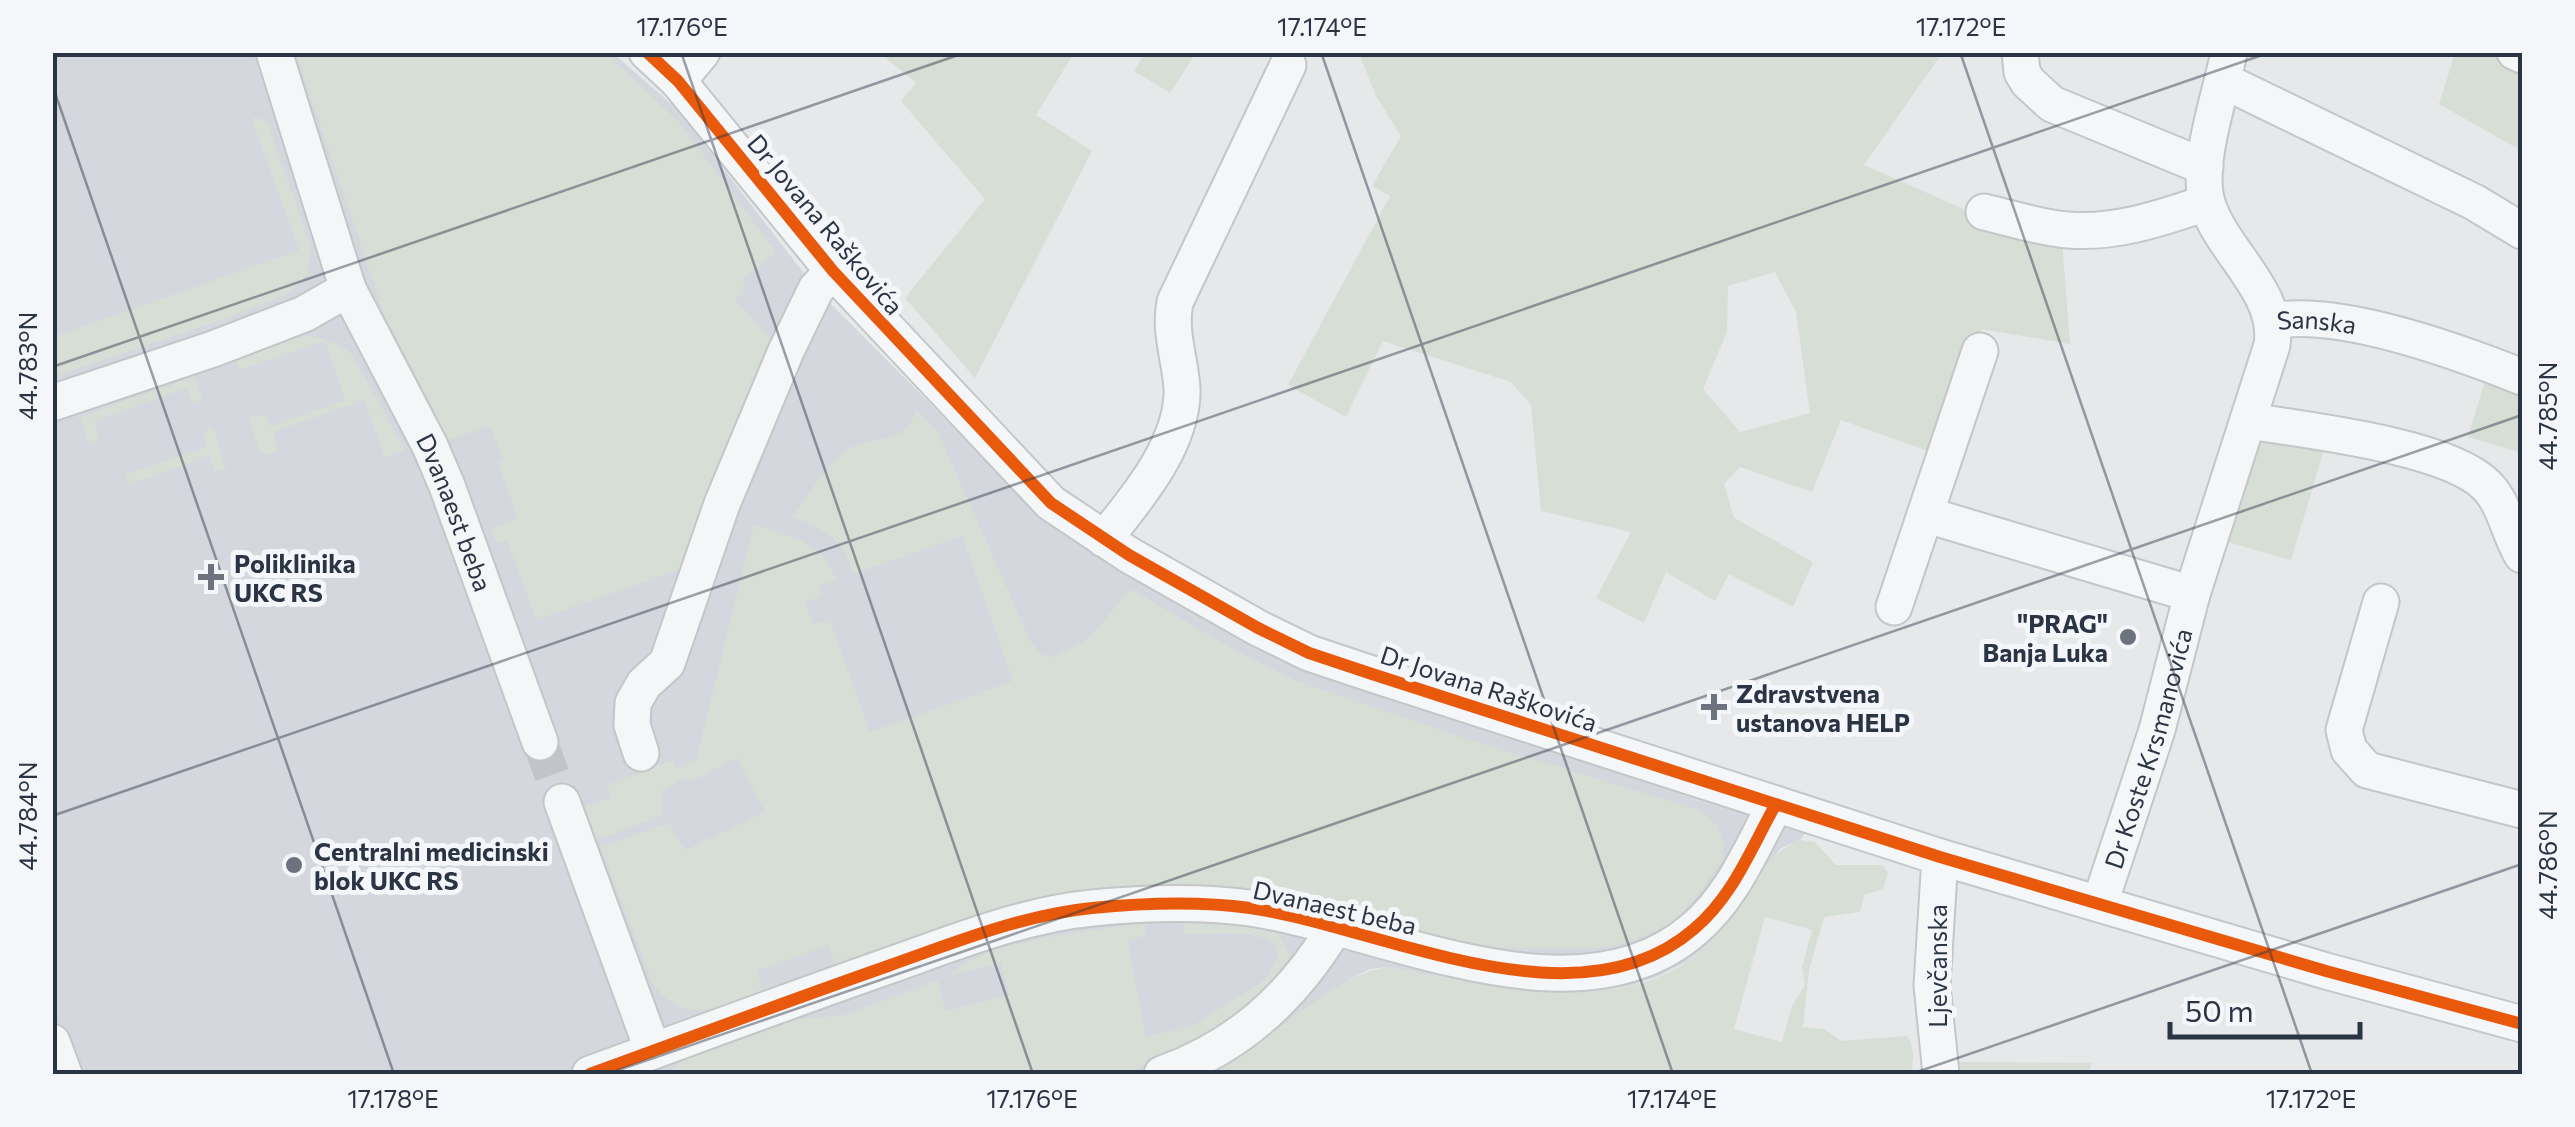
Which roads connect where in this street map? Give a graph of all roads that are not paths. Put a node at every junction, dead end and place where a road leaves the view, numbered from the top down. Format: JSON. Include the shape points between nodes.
{"nodes":[{"id":1,"x":274,"y":52,"type":"edge"},
{"id":2,"x":647,"y":52,"type":"edge"},
{"id":3,"x":702,"y":52,"type":"edge"},
{"id":4,"x":2020,"y":52,"type":"edge"},
{"id":5,"x":1288,"y":64,"type":"dead end"},
{"id":6,"x":2226,"y":67,"type":"edge"},
{"id":7,"x":678,"y":80,"type":"junction"},
{"id":8,"x":2205,"y":167,"type":"junction"},
{"id":9,"x":2206,"y":203,"type":"junction"},
{"id":10,"x":1984,"y":212,"type":"dead end"},
{"id":11,"x":2522,"y":231,"type":"edge"},
{"id":12,"x":832,"y":271,"type":"junction"},
{"id":13,"x":348,"y":289,"type":"junction"},
{"id":14,"x":2272,"y":322,"type":"junction"},
{"id":15,"x":1980,"y":351,"type":"dead end"},
{"id":16,"x":2522,"y":378,"type":"edge"},
{"id":17,"x":52,"y":403,"type":"edge"},
{"id":18,"x":2248,"y":421,"type":"junction"},
{"id":19,"x":1927,"y":515,"type":"junction"},
{"id":20,"x":1104,"y":539,"type":"junction"},
{"id":21,"x":2522,"y":555,"type":"edge"},
{"id":22,"x":2192,"y":594,"type":"junction"},
{"id":23,"x":2380,"y":602,"type":"dead end"},
{"id":24,"x":1894,"y":607,"type":"dead end"},
{"id":25,"x":540,"y":742,"type":"tunnel mouth"},
{"id":26,"x":641,"y":753,"type":"dead end"},
{"id":27,"x":562,"y":802,"type":"tunnel mouth"},
{"id":28,"x":1776,"y":804,"type":"junction"},
{"id":29,"x":2522,"y":810,"type":"edge"},
{"id":30,"x":1940,"y":857,"type":"junction"},
{"id":31,"x":2100,"y":903,"type":"junction"},
{"id":32,"x":1334,"y":929,"type":"junction"},
{"id":33,"x":2522,"y":1024,"type":"edge"},
{"id":34,"x":52,"y":1042,"type":"edge"},
{"id":35,"x":653,"y":1051,"type":"junction"},
{"id":36,"x":64,"y":1074,"type":"edge"},
{"id":37,"x":590,"y":1074,"type":"edge"},
{"id":38,"x":1162,"y":1074,"type":"edge"},
{"id":39,"x":1941,"y":1074,"type":"edge"}],
"edges":[{"from":1,"to":13,"type":"street","name":"Dvanaest beba"},
{"from":2,"to":7,"type":"street","name":"Dr Jovana Raškovića"},
{"from":3,"to":7,"type":"street"},
{"from":4,"to":8,"type":"street","via":[[2028,82],[2052,104]]},
{"from":5,"to":20,"type":"street","via":[[1175,302],[1182,409],[1175,430]]},
{"from":6,"to":8,"type":"street","name":"Sanska"},
{"from":6,"to":11,"type":"street","name":"Sanska"},
{"from":7,"to":12,"type":"street","name":"Dr Jovana Raškovića"},
{"from":8,"to":9,"type":"street","name":"Sanska"},
{"from":9,"to":10,"type":"street","via":[[2088,232]]},
{"from":9,"to":14,"type":"street","name":"Sanska"},
{"from":12,"to":20,"type":"street","name":"Dr Jovana Raškovića","via":[[1052,504]]},
{"from":12,"to":26,"type":"street","via":[[786,350],[667,662],[633,703]]},
{"from":13,"to":17,"type":"street","via":[[250,335]]},
{"from":13,"to":25,"type":"street","name":"Dvanaest beba","via":[[448,486]]},
{"from":14,"to":16,"type":"street","name":"Sanska","via":[[2304,318],[2376,331]]},
{"from":14,"to":18,"type":"street","name":"Dr Koste Krsmanovića","via":[[2272,345]]},
{"from":15,"to":19,"type":"street"},
{"from":18,"to":21,"type":"street","via":[[2368,440],[2468,471],[2494,496]]},
{"from":18,"to":22,"type":"street","name":"Dr Koste Krsmanovića"},
{"from":19,"to":22,"type":"street","name":"Dr Koste Krsmanovića"},
{"from":19,"to":24,"type":"street"},
{"from":20,"to":28,"type":"street","name":"Dr Jovana Raškovića","via":[[1310,652]]},
{"from":22,"to":31,"type":"street","name":"Dr Koste Krsmanovića","via":[[2157,730]]},
{"from":23,"to":29,"type":"street","via":[[2344,730],[2352,756],[2373,772]]},
{"from":27,"to":35,"type":"street"},
{"from":28,"to":30,"type":"street","name":"Dr Jovana Raškovića"},
{"from":28,"to":32,"type":"street","name":"Dvanaest beba","via":[[1729,891],[1697,927],[1642,962],[1533,970],[1467,962]]},
{"from":30,"to":31,"type":"street","name":"Dr Jovana Raškovića"},
{"from":30,"to":39,"type":"street","name":"Ljevčanska","via":[[1932,984]]},
{"from":31,"to":33,"type":"street","name":"Dr Jovana Raškovića"},
{"from":32,"to":35,"type":"street","name":"Dvanaest beba","via":[[1250,908],[1089,908],[952,943]]},
{"from":32,"to":38,"type":"street","via":[[1290,992],[1257,1023]]},
{"from":34,"to":36,"type":"street"},
{"from":35,"to":37,"type":"street","name":"Dvanaest beba"}]}
